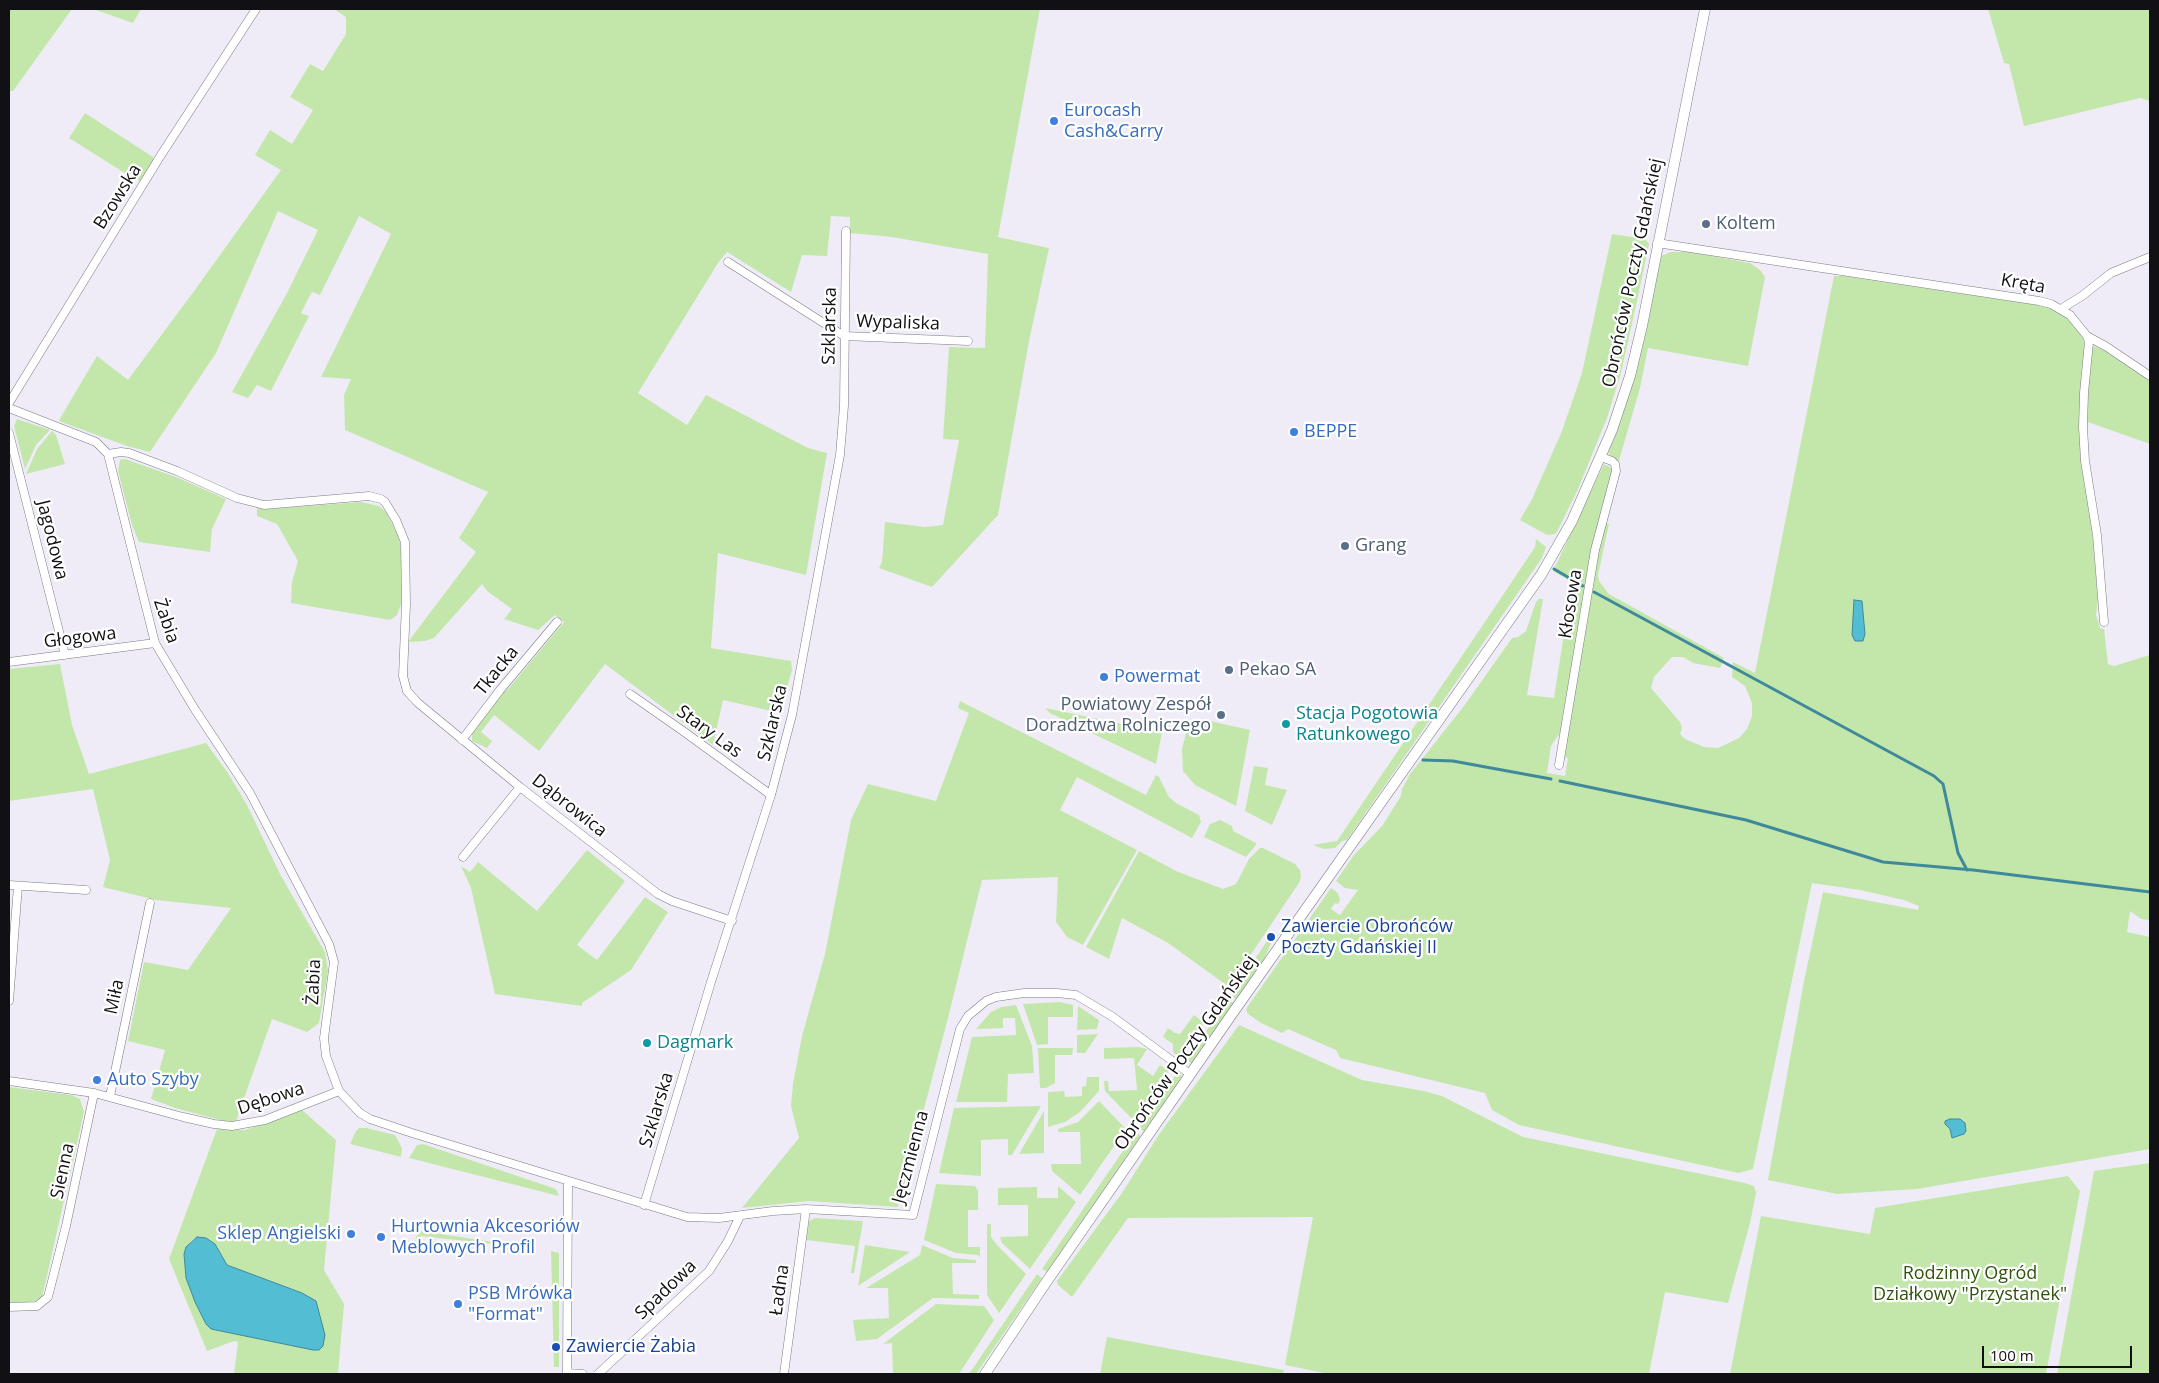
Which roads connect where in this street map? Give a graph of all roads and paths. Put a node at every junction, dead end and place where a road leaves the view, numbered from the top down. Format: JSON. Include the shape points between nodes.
{"nodes":[{"id":1,"x":256,"y":9,"type":"edge"},
{"id":2,"x":1705,"y":9,"type":"edge"},
{"id":3,"x":846,"y":232,"type":"dead end"},
{"id":4,"x":1658,"y":243,"type":"junction"},
{"id":5,"x":2150,"y":257,"type":"edge"},
{"id":6,"x":728,"y":262,"type":"dead end"},
{"id":7,"x":2061,"y":309,"type":"junction"},
{"id":8,"x":844,"y":336,"type":"junction"},
{"id":9,"x":2087,"y":336,"type":"junction"},
{"id":10,"x":968,"y":341,"type":"dead end"},
{"id":11,"x":2150,"y":376,"type":"edge"},
{"id":12,"x":9,"y":403,"type":"edge"},
{"id":13,"x":9,"y":408,"type":"edge"},
{"id":14,"x":9,"y":433,"type":"edge"},
{"id":15,"x":108,"y":454,"type":"junction"},
{"id":16,"x":1601,"y":457,"type":"junction"},
{"id":17,"x":556,"y":622,"type":"dead end"},
{"id":18,"x":2104,"y":622,"type":"dead end"},
{"id":19,"x":155,"y":643,"type":"junction"},
{"id":20,"x":65,"y":655,"type":"junction"},
{"id":21,"x":9,"y":662,"type":"edge"},
{"id":22,"x":630,"y":694,"type":"dead end"},
{"id":23,"x":462,"y":740,"type":"junction"},
{"id":24,"x":1559,"y":765,"type":"dead end"},
{"id":25,"x":520,"y":786,"type":"junction"},
{"id":26,"x":771,"y":795,"type":"junction"},
{"id":27,"x":463,"y":857,"type":"dead end"},
{"id":28,"x":9,"y":885,"type":"edge"},
{"id":29,"x":18,"y":886,"type":"junction"},
{"id":30,"x":86,"y":890,"type":"dead end"},
{"id":31,"x":150,"y":903,"type":"dead end"},
{"id":32,"x":732,"y":921,"type":"junction"},
{"id":33,"x":9,"y":1001,"type":"edge"},
{"id":34,"x":1190,"y":1074,"type":"junction"},
{"id":35,"x":9,"y":1081,"type":"edge"},
{"id":36,"x":339,"y":1091,"type":"junction"},
{"id":37,"x":94,"y":1093,"type":"junction"},
{"id":38,"x":110,"y":1096,"type":"junction"},
{"id":39,"x":568,"y":1182,"type":"junction"},
{"id":40,"x":644,"y":1205,"type":"junction"},
{"id":41,"x":806,"y":1209,"type":"junction"},
{"id":42,"x":740,"y":1216,"type":"junction"},
{"id":43,"x":9,"y":1307,"type":"edge"},
{"id":44,"x":567,"y":1374,"type":"edge"},
{"id":45,"x":583,"y":1374,"type":"edge"},
{"id":46,"x":598,"y":1374,"type":"edge"},
{"id":47,"x":784,"y":1374,"type":"edge"},
{"id":48,"x":985,"y":1374,"type":"edge"}],
"edges":[{"from":1,"to":12,"type":"street","name":"Bzowska","via":[[161,155]]},
{"from":2,"to":4,"type":"street","name":"Obrońców Poczty Gdańskiej"},
{"from":3,"to":8,"type":"street","name":"Szklarska"},
{"from":4,"to":7,"type":"street","name":"Kręta","via":[[2039,301]]},
{"from":4,"to":16,"type":"street","name":"Obrońców Poczty Gdańskiej","via":[[1630,376]]},
{"from":5,"to":7,"type":"street","via":[[2112,273]]},
{"from":6,"to":8,"type":"street","name":"Wypaliska"},
{"from":7,"to":9,"type":"street","name":"Kręta"},
{"from":8,"to":10,"type":"street","name":"Wypaliska"},
{"from":8,"to":26,"type":"street","name":"Szklarska","via":[[840,455],[792,715]]},
{"from":9,"to":11,"type":"street"},
{"from":9,"to":18,"type":"street","via":[[2083,427]]},
{"from":13,"to":15,"type":"street","via":[[96,442]]},
{"from":14,"to":20,"type":"street","name":"Jagodowa"},
{"from":15,"to":19,"type":"street","name":"Żabia"},
{"from":15,"to":23,"type":"street","name":"Dąbrowica","via":[[130,454],[237,498],[271,505],[369,496],[385,502],[405,542],[404,683],[418,703]]},
{"from":16,"to":24,"type":"street","name":"Kłosowa","via":[[1615,464],[1616,471],[1595,550]]},
{"from":16,"to":34,"type":"street","name":"Obrońców Poczty Gdańskiej","via":[[1572,521],[1541,575]]},
{"from":17,"to":23,"type":"street","name":"Tkacka"},
{"from":19,"to":20,"type":"street","name":"Głogowa"},
{"from":19,"to":36,"type":"street","name":"Żabia","via":[[250,793],[328,944],[334,962],[324,1038],[326,1056]]},
{"from":20,"to":21,"type":"street","name":"Głogowa"},
{"from":22,"to":26,"type":"street","name":"Stary Las"},
{"from":23,"to":25,"type":"street","name":"Dąbrowica"},
{"from":25,"to":27,"type":"street"},
{"from":25,"to":32,"type":"street","name":"Dąbrowica","via":[[658,894]]},
{"from":26,"to":32,"type":"street","name":"Szklarska"},
{"from":28,"to":29,"type":"street"},
{"from":29,"to":30,"type":"street"},
{"from":29,"to":33,"type":"street"},
{"from":31,"to":38,"type":"street","name":"Miła"},
{"from":32,"to":40,"type":"street","name":"Szklarska"},
{"from":34,"to":41,"type":"street","name":"Jęczmienna","via":[[1113,1017],[1076,995],[1024,993],[996,997],[976,1007],[960,1029],[913,1215]]},
{"from":34,"to":48,"type":"street","name":"Obrońców Poczty Gdańskiej"},
{"from":35,"to":37,"type":"street"},
{"from":36,"to":38,"type":"street","name":"Dębowa","via":[[265,1120],[232,1126],[183,1117]]},
{"from":36,"to":39,"type":"street","name":"Żabia","via":[[352,1106],[370,1118]]},
{"from":37,"to":38,"type":"street","name":"Dębowa"},
{"from":37,"to":43,"type":"street","name":"Sienna","via":[[48,1297],[37,1306]]},
{"from":39,"to":40,"type":"street","name":"Jęczmienna"},
{"from":39,"to":44,"type":"street"},
{"from":40,"to":42,"type":"street","name":"Jęczmienna","via":[[698,1219]]},
{"from":41,"to":42,"type":"street","name":"Jęczmienna"},
{"from":41,"to":47,"type":"street","name":"Ładna"},
{"from":42,"to":46,"type":"street","name":"Spadowa","via":[[709,1271]]},
{"from":44,"to":45,"type":"street"}]}
